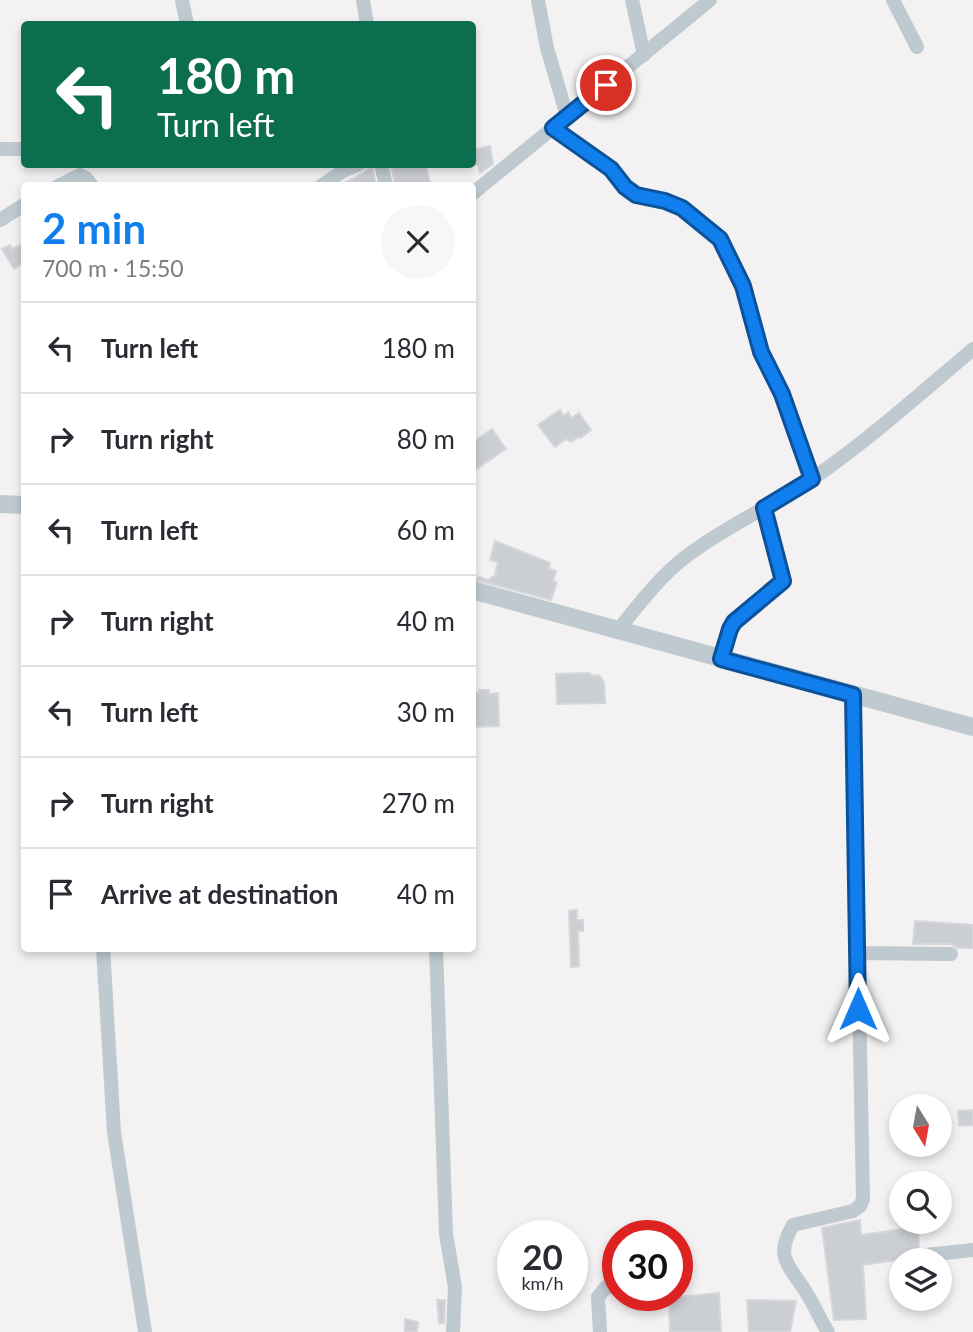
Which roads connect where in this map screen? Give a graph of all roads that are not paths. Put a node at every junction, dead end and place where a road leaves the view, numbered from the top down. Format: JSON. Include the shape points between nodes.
{"nodes":[{"id":1,"x":181,"y":0,"type":"edge"},
{"id":2,"x":363,"y":0,"type":"edge"},
{"id":3,"x":538,"y":0,"type":"edge"},
{"id":4,"x":632,"y":0,"type":"edge"},
{"id":5,"x":893,"y":0,"type":"edge"},
{"id":6,"x":703,"y":3,"type":"edge"},
{"id":7,"x":186,"y":21,"type":"edge"},
{"id":8,"x":366,"y":21,"type":"edge"},
{"id":9,"x":917,"y":47,"type":"dead end"},
{"id":10,"x":644,"y":55,"type":"junction"},
{"id":11,"x":567,"y":116,"type":"junction"},
{"id":12,"x":553,"y":128,"type":"junction"},
{"id":13,"x":0,"y":149,"type":"edge"},
{"id":14,"x":21,"y":149,"type":"edge"},
{"id":15,"x":350,"y":168,"type":"edge"},
{"id":16,"x":64,"y":182,"type":"edge"},
{"id":17,"x":89,"y":182,"type":"edge"},
{"id":18,"x":327,"y":182,"type":"edge"},
{"id":19,"x":476,"y":191,"type":"edge"},
{"id":20,"x":21,"y":207,"type":"edge"},
{"id":21,"x":0,"y":220,"type":"edge"},
{"id":22,"x":973,"y":349,"type":"edge"},
{"id":23,"x":812,"y":479,"type":"junction"},
{"id":24,"x":0,"y":504,"type":"edge"},
{"id":25,"x":21,"y":505,"type":"edge"},
{"id":26,"x":764,"y":508,"type":"junction"},
{"id":27,"x":476,"y":591,"type":"edge"},
{"id":28,"x":619,"y":629,"type":"junction"},
{"id":29,"x":721,"y":659,"type":"junction"},
{"id":30,"x":853,"y":695,"type":"junction"},
{"id":31,"x":973,"y":727,"type":"edge"},
{"id":32,"x":103,"y":952,"type":"edge"},
{"id":33,"x":436,"y":952,"type":"edge"},
{"id":34,"x":859,"y":953,"type":"junction"},
{"id":35,"x":951,"y":954,"type":"dead end"},
{"id":36,"x":973,"y":1250,"type":"edge"},
{"id":37,"x":952,"y":1252,"type":"edge"},
{"id":38,"x":602,"y":1292,"type":"edge"},
{"id":39,"x":145,"y":1332,"type":"edge"},
{"id":40,"x":453,"y":1332,"type":"edge"},
{"id":41,"x":600,"y":1332,"type":"edge"},
{"id":42,"x":828,"y":1332,"type":"edge"}],
"edges":[{"from":1,"to":7,"type":"street"},
{"from":2,"to":8,"type":"street"},
{"from":3,"to":11,"type":"street"},
{"from":4,"to":10,"type":"street"},
{"from":5,"to":9,"type":"street"},
{"from":6,"to":10,"type":"street"},
{"from":10,"to":11,"type":"street"},
{"from":11,"to":12,"type":"street"},
{"from":12,"to":19,"type":"street"},
{"from":12,"to":23,"type":"street","via":[[611,169],[636,195],[682,208],[720,239],[743,286],[761,352],[782,394]]},
{"from":13,"to":14,"type":"street"},
{"from":15,"to":18,"type":"street"},
{"from":16,"to":17,"type":"street","via":[[80,175]]},
{"from":20,"to":21,"type":"street"},
{"from":22,"to":23,"type":"street"},
{"from":23,"to":26,"type":"street"},
{"from":24,"to":25,"type":"street"},
{"from":26,"to":28,"type":"street","via":[[686,557],[652,587]]},
{"from":26,"to":29,"type":"street","via":[[783,581],[734,622]]},
{"from":27,"to":28,"type":"street"},
{"from":28,"to":29,"type":"street"},
{"from":29,"to":30,"type":"street"},
{"from":30,"to":31,"type":"street"},
{"from":30,"to":34,"type":"street"},
{"from":32,"to":39,"type":"street","via":[[114,1132]]},
{"from":33,"to":40,"type":"street","via":[[446,1234],[455,1287]]},
{"from":34,"to":35,"type":"street"},
{"from":34,"to":42,"type":"street","via":[[863,1199],[853,1211],[793,1225],[784,1241],[785,1261]]},
{"from":36,"to":37,"type":"street"},
{"from":38,"to":41,"type":"street","via":[[598,1297]]}]}
